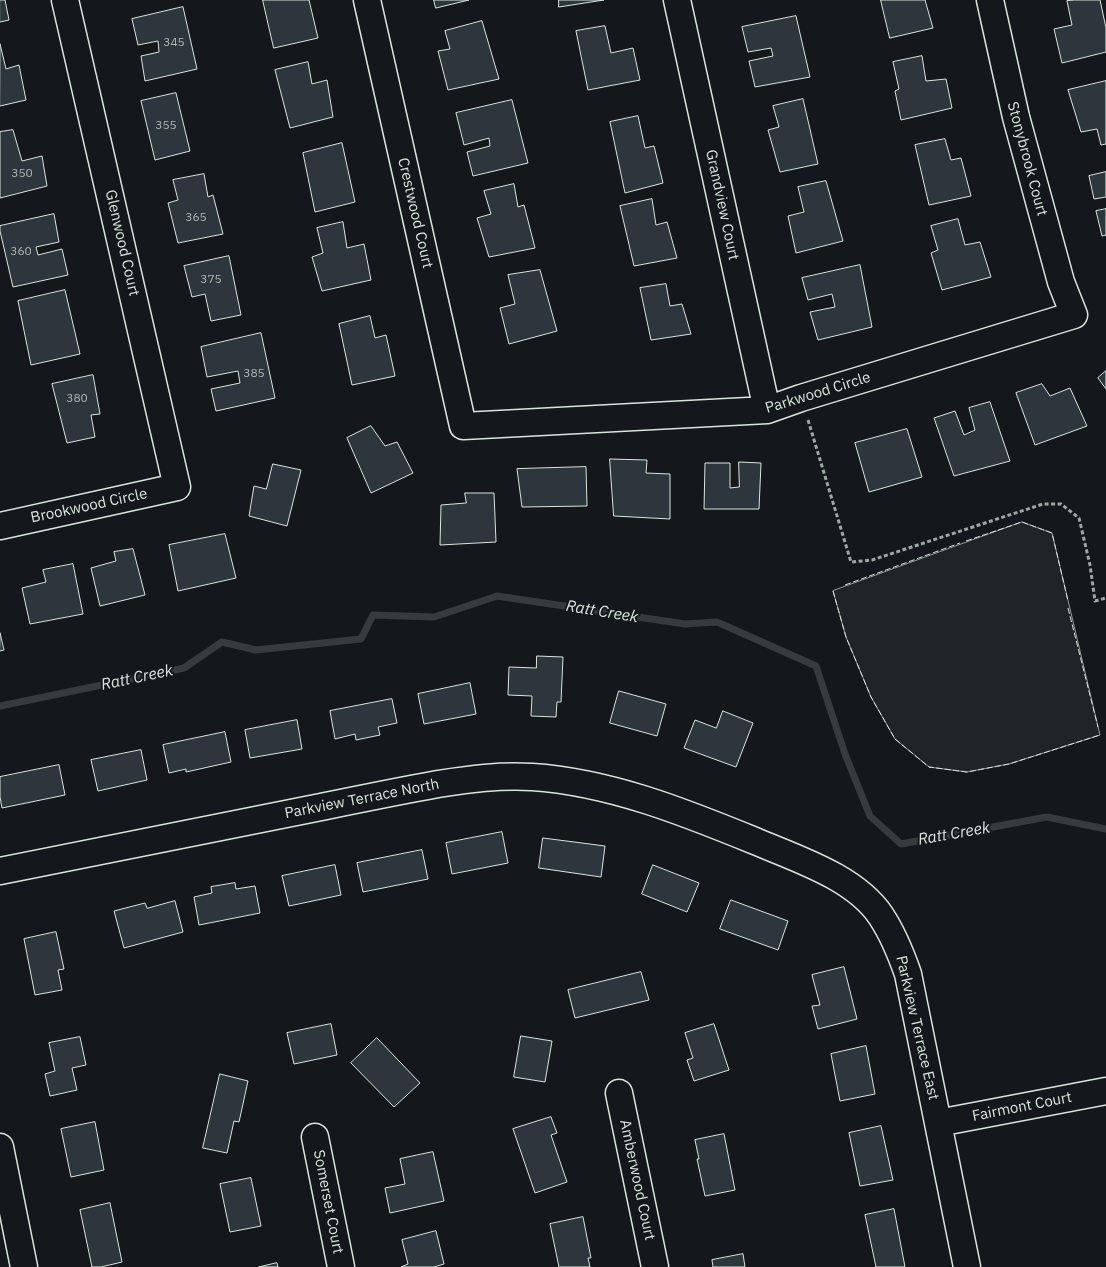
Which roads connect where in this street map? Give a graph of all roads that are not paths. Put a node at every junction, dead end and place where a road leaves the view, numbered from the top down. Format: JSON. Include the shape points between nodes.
{"nodes":[{"id":1,"x":65,"y":0,"type":"edge"},
{"id":2,"x":367,"y":0,"type":"edge"},
{"id":3,"x":677,"y":0,"type":"edge"},
{"id":4,"x":990,"y":0,"type":"edge"},
{"id":5,"x":1074,"y":315,"type":"joint"},
{"id":6,"x":767,"y":410,"type":"junction"},
{"id":7,"x":463,"y":426,"type":"joint"},
{"id":8,"x":177,"y":487,"type":"joint"},
{"id":9,"x":0,"y":526,"type":"edge"},
{"id":10,"x":721,"y":828,"type":"joint"},
{"id":11,"x":0,"y":871,"type":"edge"},
{"id":12,"x":1106,"y":1091,"type":"edge"},
{"id":13,"x":619,"y":1093,"type":"dead end"},
{"id":14,"x":938,"y":1124,"type":"junction"},
{"id":15,"x":315,"y":1137,"type":"dead end"},
{"id":16,"x":0,"y":1148,"type":"edge"},
{"id":17,"x":24,"y":1267,"type":"edge"},
{"id":18,"x":341,"y":1267,"type":"edge"},
{"id":19,"x":655,"y":1267,"type":"edge"},
{"id":20,"x":967,"y":1267,"type":"edge"}],
"edges":[{"from":1,"to":8,"type":"street","name":"Glenwood Court"},
{"from":2,"to":7,"type":"street","name":"Crestwood Court"},
{"from":3,"to":6,"type":"street","name":"Grandview Court"},
{"from":4,"to":5,"type":"street","name":"Stonybrook Court","via":[[1016,117],[1061,282]]},
{"from":5,"to":6,"type":"street","name":"Parkwood Circle"},
{"from":6,"to":7,"type":"street","name":"Parkwood Circle"},
{"from":8,"to":9,"type":"street","name":"Brookwood Circle"},
{"from":10,"to":11,"type":"street","name":"Parkview Terrace North","via":[[616,791],[532,777],[487,777],[411,789]]},
{"from":10,"to":14,"type":"street","name":"Parkview Terrace East","via":[[824,870],[862,894],[880,914],[897,944],[908,974]]},
{"from":12,"to":14,"type":"street","name":"Fairmont Court"},
{"from":13,"to":19,"type":"street","name":"Amberwood Court"},
{"from":14,"to":20,"type":"street","name":"Parkview Terrace East"},
{"from":15,"to":18,"type":"street","name":"Somerset Court"},
{"from":16,"to":17,"type":"street"}]}
